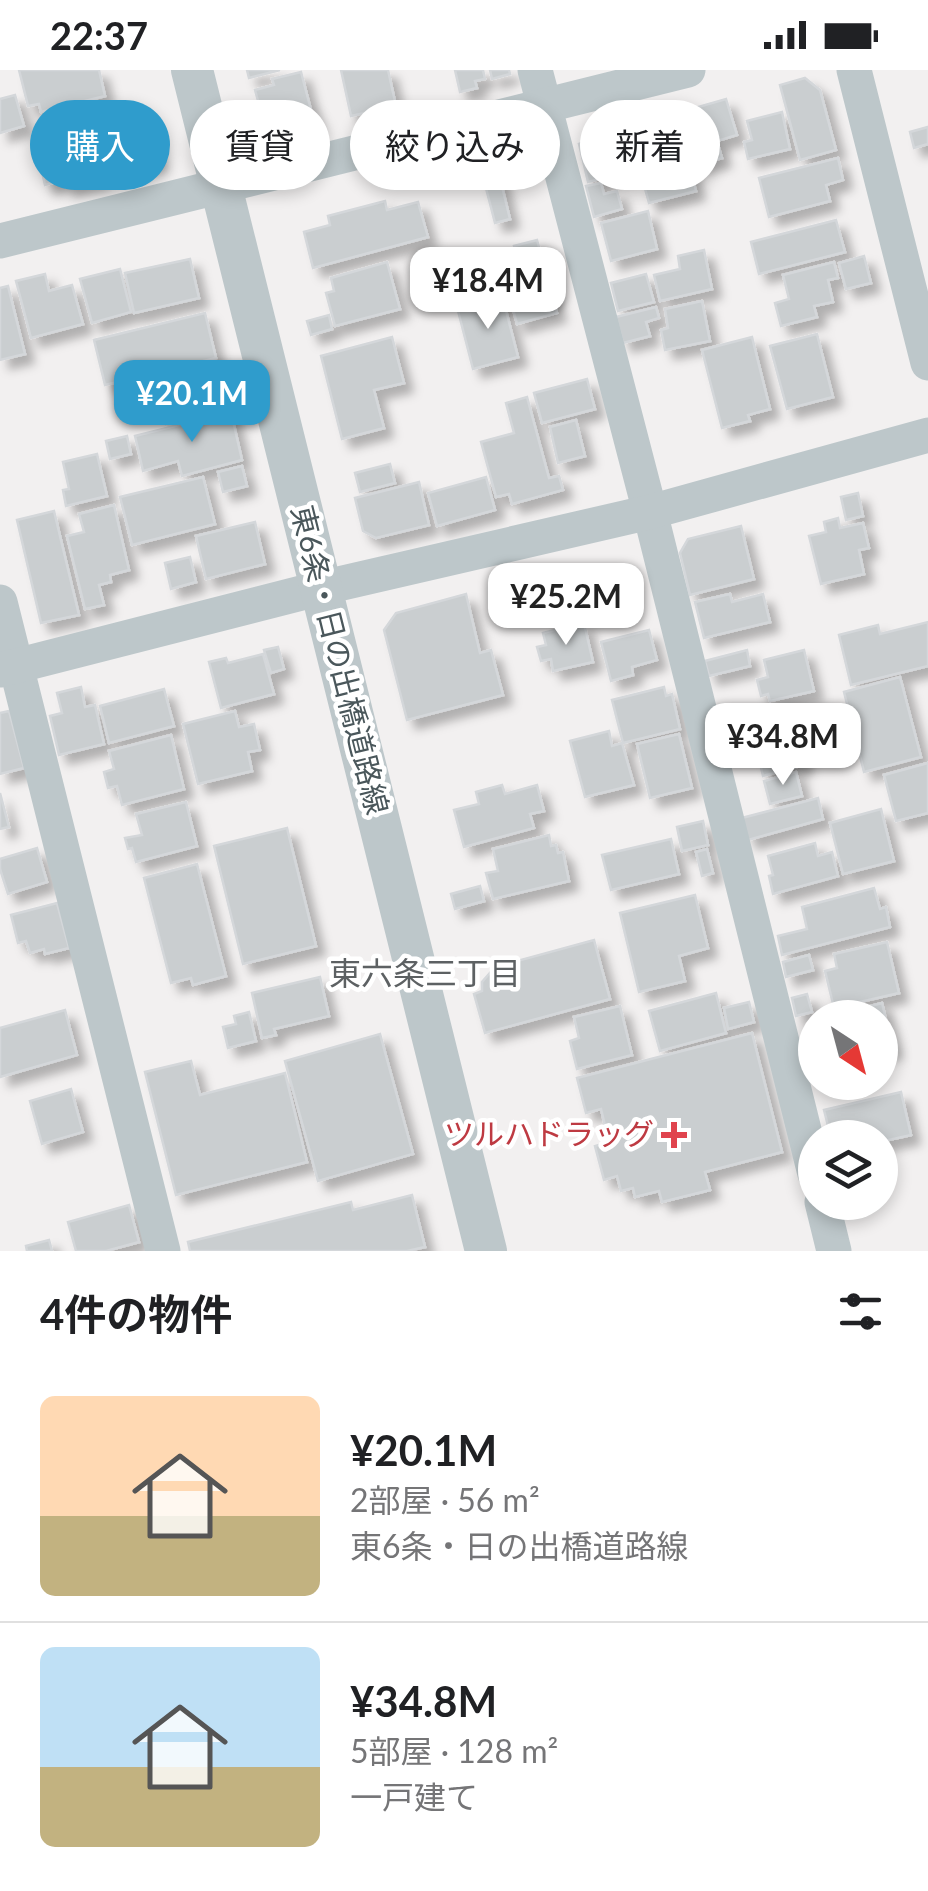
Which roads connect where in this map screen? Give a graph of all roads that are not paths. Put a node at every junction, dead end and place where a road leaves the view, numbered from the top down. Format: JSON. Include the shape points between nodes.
{"nodes":[{"id":1,"x":192,"y":70,"type":"edge"},
{"id":2,"x":535,"y":70,"type":"edge"},
{"id":3,"x":688,"y":70,"type":"edge"},
{"id":4,"x":854,"y":70,"type":"edge"},
{"id":5,"x":200,"y":100,"type":"edge"},
{"id":6,"x":542,"y":100,"type":"edge"},
{"id":7,"x":560,"y":102,"type":"edge"},
{"id":8,"x":560,"y":167,"type":"edge"},
{"id":9,"x":210,"y":190,"type":"edge"},
{"id":10,"x":223,"y":190,"type":"edge"},
{"id":11,"x":0,"y":241,"type":"edge"},
{"id":12,"x":928,"y":363,"type":"edge"},
{"id":13,"x":928,"y":435,"type":"edge"},
{"id":14,"x":650,"y":512,"type":"junction"},
{"id":15,"x":322,"y":588,"type":"junction"},
{"id":16,"x":0,"y":602,"type":"edge"},
{"id":17,"x":8,"y":668,"type":"edge"},
{"id":18,"x":802,"y":1120,"type":"edge"},
{"id":19,"x":826,"y":1220,"type":"edge"},
{"id":20,"x":163,"y":1251,"type":"edge"},
{"id":21,"x":486,"y":1251,"type":"edge"},
{"id":22,"x":834,"y":1251,"type":"edge"}],
"edges":[{"from":1,"to":5,"type":"street","name":"東6条・日の出橋道路線"},
{"from":2,"to":6,"type":"street"},
{"from":3,"to":7,"type":"street"},
{"from":4,"to":12,"type":"street"},
{"from":8,"to":14,"type":"street"},
{"from":9,"to":11,"type":"street"},
{"from":10,"to":15,"type":"street","name":"東6条・日の出橋道路線"},
{"from":13,"to":14,"type":"street"},
{"from":14,"to":15,"type":"street"},
{"from":14,"to":18,"type":"street"},
{"from":15,"to":17,"type":"street"},
{"from":15,"to":21,"type":"street","name":"東6条・日の出橋道路線"},
{"from":16,"to":17,"type":"street"},
{"from":17,"to":20,"type":"street"},
{"from":19,"to":22,"type":"street"}]}
